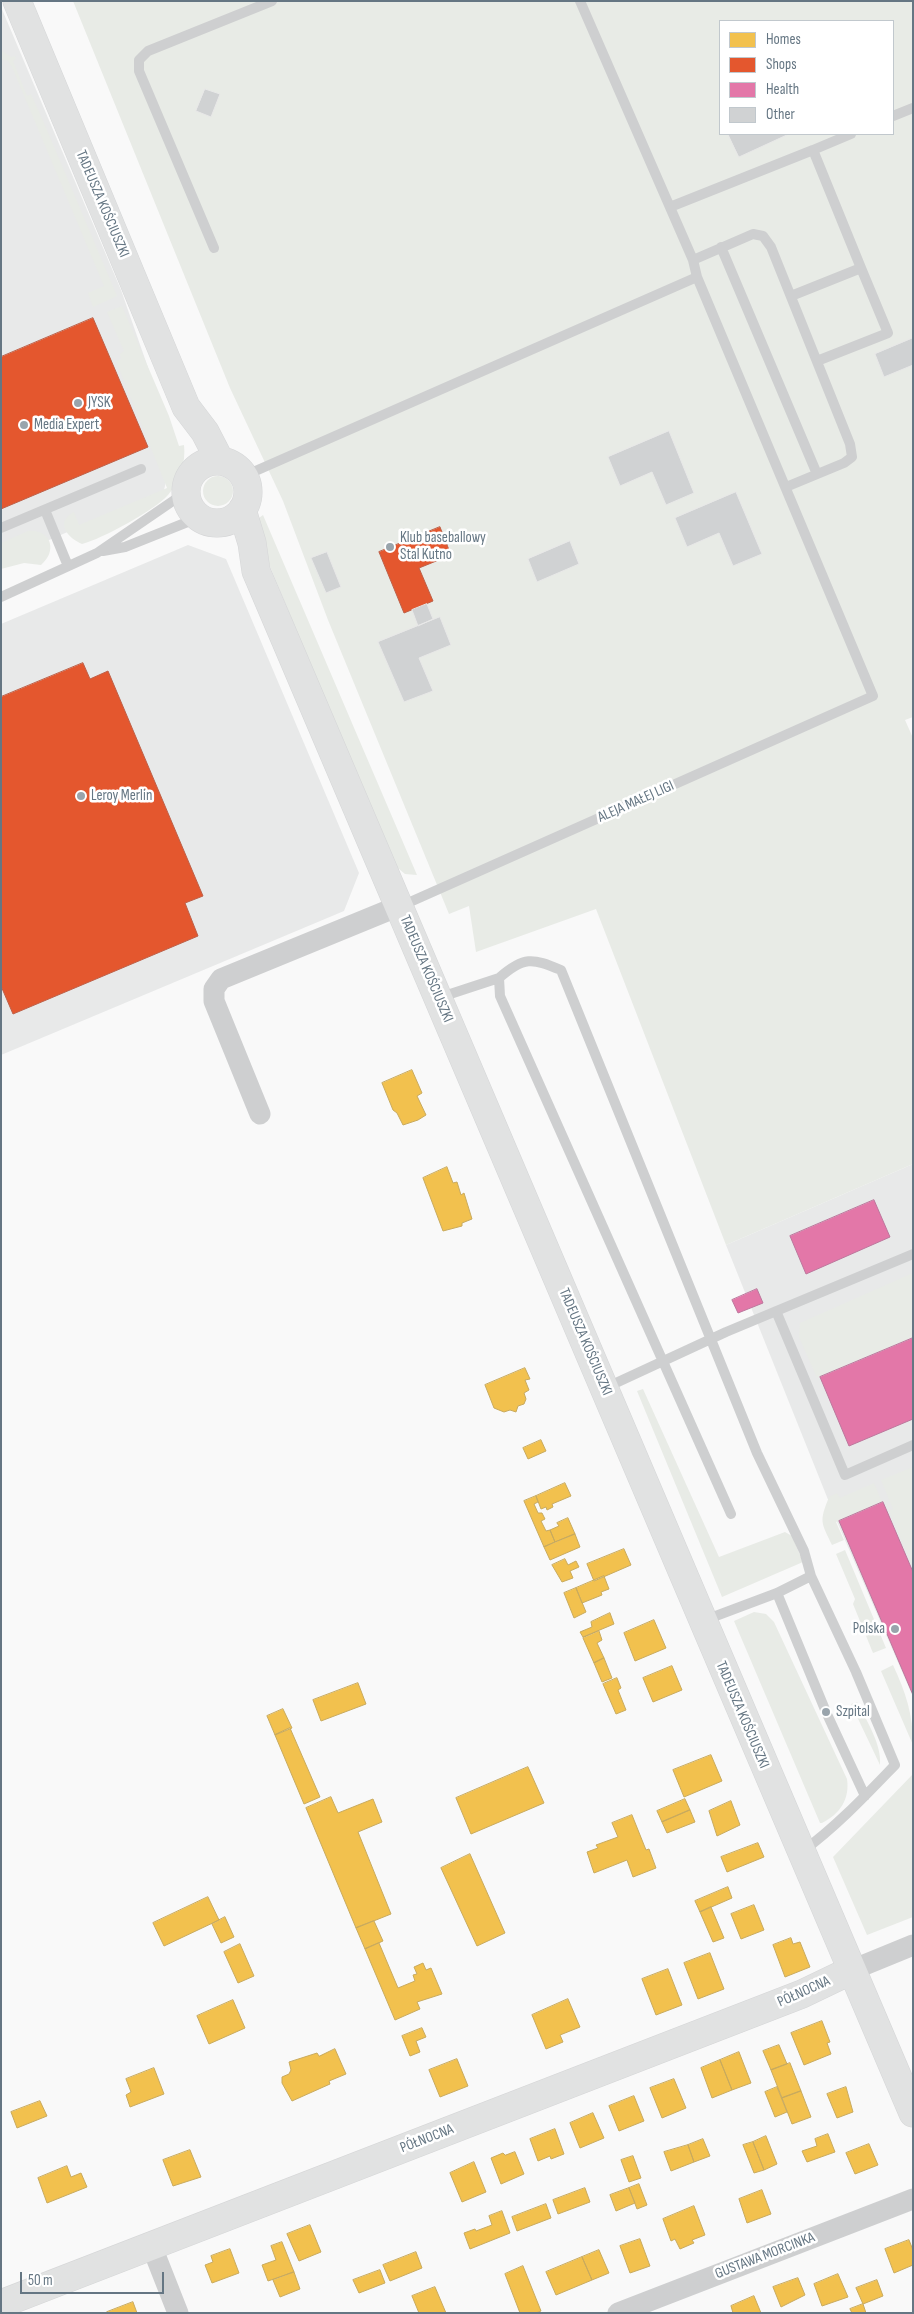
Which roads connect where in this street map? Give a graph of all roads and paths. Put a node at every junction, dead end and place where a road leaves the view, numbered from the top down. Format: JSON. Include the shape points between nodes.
{"nodes":[{"id":1,"x":18,"y":1,"type":"edge"},
{"id":2,"x":272,"y":1,"type":"edge"},
{"id":3,"x":580,"y":1,"type":"edge"},
{"id":4,"x":913,"y":108,"type":"edge"},
{"id":5,"x":894,"y":116,"type":"edge"},
{"id":6,"x":849,"y":135,"type":"edge"},
{"id":7,"x":813,"y":150,"type":"junction"},
{"id":8,"x":670,"y":207,"type":"junction"},
{"id":9,"x":722,"y":247,"type":"junction"},
{"id":10,"x":214,"y":248,"type":"dead end"},
{"id":11,"x":693,"y":260,"type":"junction"},
{"id":12,"x":861,"y":268,"type":"junction"},
{"id":13,"x":698,"y":277,"type":"junction"},
{"id":14,"x":791,"y":296,"type":"junction"},
{"id":15,"x":817,"y":362,"type":"junction"},
{"id":16,"x":186,"y":407,"type":"junction"},
{"id":17,"x":220,"y":461,"type":"junction"},
{"id":18,"x":141,"y":469,"type":"dead end"},
{"id":19,"x":817,"y":474,"type":"junction"},
{"id":20,"x":244,"y":476,"type":"junction"},
{"id":21,"x":190,"y":482,"type":"junction"},
{"id":22,"x":786,"y":487,"type":"junction"},
{"id":23,"x":45,"y":510,"type":"junction"},
{"id":24,"x":242,"y":510,"type":"junction"},
{"id":25,"x":208,"y":520,"type":"junction"},
{"id":26,"x":1,"y":528,"type":"edge"},
{"id":27,"x":97,"y":553,"type":"junction"},
{"id":28,"x":68,"y":566,"type":"junction"},
{"id":29,"x":256,"y":571,"type":"junction"},
{"id":30,"x":1,"y":597,"type":"edge"},
{"id":31,"x":399,"y":906,"type":"junction"},
{"id":32,"x":499,"y":978,"type":"junction"},
{"id":33,"x":438,"y":998,"type":"junction"},
{"id":34,"x":260,"y":1114,"type":"dead end"},
{"id":35,"x":913,"y":1254,"type":"edge"},
{"id":36,"x":776,"y":1311,"type":"junction"},
{"id":37,"x":711,"y":1340,"type":"junction"},
{"id":38,"x":663,"y":1362,"type":"junction"},
{"id":39,"x":604,"y":1389,"type":"junction"},
{"id":40,"x":913,"y":1444,"type":"edge"},
{"id":41,"x":731,"y":1514,"type":"dead end"},
{"id":42,"x":812,"y":1576,"type":"junction"},
{"id":43,"x":777,"y":1593,"type":"junction"},
{"id":44,"x":702,"y":1621,"type":"junction"},
{"id":45,"x":865,"y":1796,"type":"junction"},
{"id":46,"x":800,"y":1853,"type":"junction"},
{"id":47,"x":913,"y":1945,"type":"edge"},
{"id":48,"x":852,"y":1970,"type":"junction"},
{"id":49,"x":913,"y":2113,"type":"edge"},
{"id":50,"x":913,"y":2199,"type":"edge"},
{"id":51,"x":152,"y":2247,"type":"junction"},
{"id":52,"x":1,"y":2304,"type":"edge"},
{"id":53,"x":178,"y":2313,"type":"edge"},
{"id":54,"x":618,"y":2313,"type":"edge"}],
"edges":[{"from":1,"to":16,"type":"street","name":"TADEUSZA KOŚCIUSZKI"},
{"from":2,"to":10,"type":"lane","via":[[148,51],[139,60],[139,70]]},
{"from":3,"to":8,"type":"lane"},
{"from":4,"to":5,"type":"lane"},
{"from":6,"to":7,"type":"lane"},
{"from":7,"to":8,"type":"lane"},
{"from":7,"to":12,"type":"lane"},
{"from":8,"to":11,"type":"lane"},
{"from":9,"to":11,"type":"lane"},
{"from":9,"to":14,"type":"lane","via":[[753,234],[763,236],[771,247]]},
{"from":9,"to":19,"type":"lane"},
{"from":11,"to":13,"type":"lane"},
{"from":12,"to":14,"type":"lane"},
{"from":12,"to":15,"type":"lane","via":[[888,333]]},
{"from":13,"to":20,"type":"lane"},
{"from":13,"to":22,"type":"lane"},
{"from":14,"to":15,"type":"lane"},
{"from":15,"to":19,"type":"lane","via":[[850,444],[852,457]]},
{"from":16,"to":17,"type":"street","name":"TADEUSZA KOŚCIUSZKI","via":[[205,432]]},
{"from":16,"to":21,"type":"street","name":"TADEUSZA KOŚCIUSZKI"},
{"from":17,"to":20,"type":"street","via":[[238,468]]},
{"from":17,"to":21,"type":"street","via":[[206,463]]},
{"from":18,"to":23,"type":"lane"},
{"from":19,"to":22,"type":"lane"},
{"from":20,"to":24,"type":"street","via":[[248,487]]},
{"from":21,"to":25,"type":"street","via":[[190,506]]},
{"from":21,"to":27,"type":"lane"},
{"from":22,"to":31,"type":"lane","name":"ALEJA MAŁEJ LIGI","via":[[873,696]]},
{"from":23,"to":26,"type":"lane"},
{"from":23,"to":28,"type":"lane"},
{"from":24,"to":25,"type":"street","via":[[231,519]]},
{"from":24,"to":29,"type":"street","name":"TADEUSZA KOŚCIUSZKI"},
{"from":25,"to":27,"type":"lane"},
{"from":25,"to":29,"type":"street","name":"TADEUSZA KOŚCIUSZKI"},
{"from":27,"to":28,"type":"lane"},
{"from":28,"to":30,"type":"lane"},
{"from":29,"to":31,"type":"street","name":"TADEUSZA KOŚCIUSZKI"},
{"from":31,"to":33,"type":"street","name":"TADEUSZA KOŚCIUSZKI"},
{"from":31,"to":34,"type":"street","via":[[255,964],[221,979],[217,984],[214,1001]]},
{"from":32,"to":33,"type":"lane"},
{"from":32,"to":37,"type":"lane","via":[[512,966],[536,960],[561,970]]},
{"from":32,"to":38,"type":"lane","via":[[500,996]]},
{"from":33,"to":39,"type":"street","name":"TADEUSZA KOŚCIUSZKI"},
{"from":35,"to":36,"type":"lane"},
{"from":36,"to":37,"type":"lane"},
{"from":36,"to":40,"type":"lane","via":[[845,1475]]},
{"from":37,"to":38,"type":"lane"},
{"from":37,"to":42,"type":"lane"},
{"from":38,"to":39,"type":"lane"},
{"from":38,"to":41,"type":"lane"},
{"from":39,"to":44,"type":"street","name":"TADEUSZA KOŚCIUSZKI"},
{"from":42,"to":43,"type":"lane"},
{"from":42,"to":45,"type":"lane","via":[[895,1765]]},
{"from":43,"to":44,"type":"lane"},
{"from":43,"to":45,"type":"lane"},
{"from":44,"to":46,"type":"street","name":"TADEUSZA KOŚCIUSZKI"},
{"from":45,"to":46,"type":"lane","via":[[820,1839]]},
{"from":46,"to":48,"type":"street","name":"TADEUSZA KOŚCIUSZKI"},
{"from":47,"to":48,"type":"street"},
{"from":48,"to":49,"type":"street","name":"TADEUSZA KOŚCIUSZKI"},
{"from":48,"to":51,"type":"street","name":"PÓŁNOCNA","via":[[802,1994]]},
{"from":50,"to":54,"type":"street","name":"GUSTAWA MORCINKA"},
{"from":51,"to":52,"type":"street","name":"PÓŁNOCNA"},
{"from":51,"to":53,"type":"street"}]}
